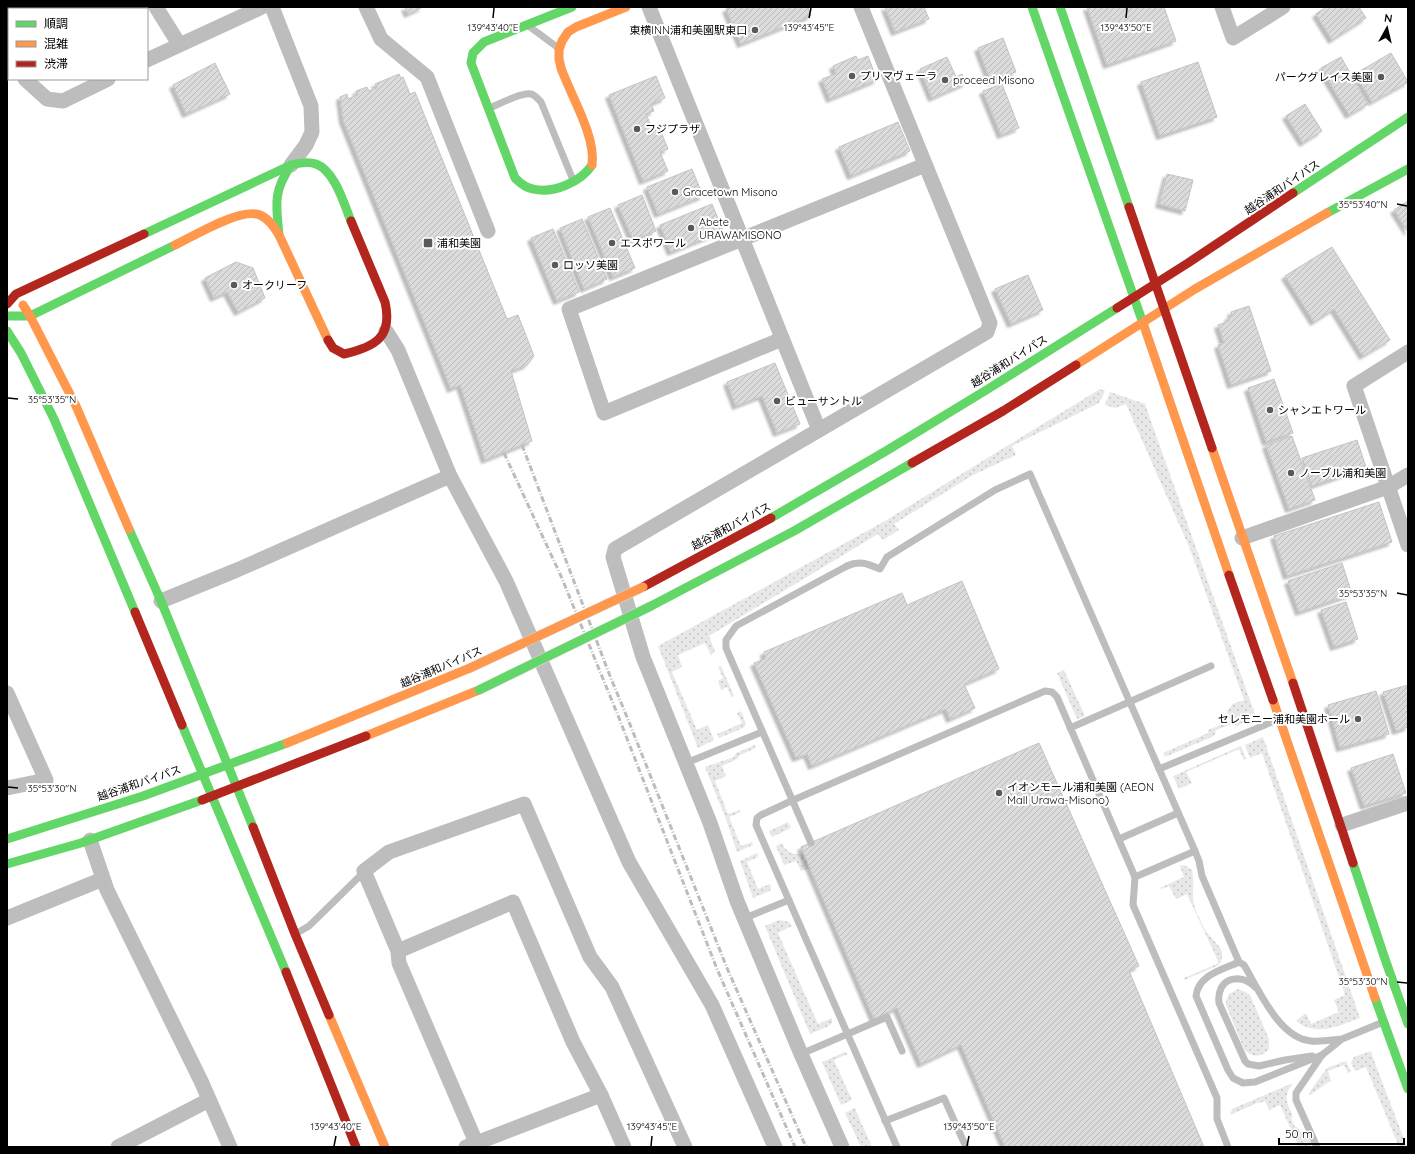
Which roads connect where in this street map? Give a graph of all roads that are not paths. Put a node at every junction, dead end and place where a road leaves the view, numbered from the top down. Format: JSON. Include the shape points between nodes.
{"nodes":[{"id":1,"x":156,"y":7,"type":"edge"},
{"id":2,"x":262,"y":7,"type":"edge"},
{"id":3,"x":272,"y":7,"type":"edge"},
{"id":4,"x":366,"y":7,"type":"edge"},
{"id":5,"x":572,"y":7,"type":"edge"},
{"id":6,"x":626,"y":7,"type":"edge"},
{"id":7,"x":649,"y":7,"type":"edge"},
{"id":8,"x":861,"y":7,"type":"edge"},
{"id":9,"x":1032,"y":7,"type":"edge"},
{"id":10,"x":1060,"y":7,"type":"edge"},
{"id":11,"x":1222,"y":7,"type":"edge"},
{"id":12,"x":1283,"y":7,"type":"edge"},
{"id":13,"x":526,"y":25,"type":"junction"},
{"id":14,"x":180,"y":44,"type":"junction"},
{"id":15,"x":559,"y":48,"type":"junction"},
{"id":16,"x":148,"y":60,"type":"edge"},
{"id":17,"x":26,"y":80,"type":"edge"},
{"id":18,"x":106,"y":80,"type":"edge"},
{"id":19,"x":488,"y":109,"type":"junction"},
{"id":20,"x":1408,"y":117,"type":"edge"},
{"id":21,"x":291,"y":165,"type":"junction"},
{"id":22,"x":925,"y":165,"type":"junction"},
{"id":23,"x":1408,"y":169,"type":"edge"},
{"id":24,"x":573,"y":181,"type":"junction"},
{"id":25,"x":488,"y":231,"type":"dead end"},
{"id":26,"x":279,"y":235,"type":"junction"},
{"id":27,"x":742,"y":239,"type":"junction"},
{"id":28,"x":1156,"y":284,"type":"junction"},
{"id":29,"x":14,"y":292,"type":"junction"},
{"id":30,"x":1133,"y":298,"type":"junction"},
{"id":31,"x":7,"y":304,"type":"edge"},
{"id":32,"x":1164,"y":310,"type":"junction"},
{"id":33,"x":7,"y":316,"type":"edge"},
{"id":34,"x":30,"y":316,"type":"junction"},
{"id":35,"x":1142,"y":324,"type":"junction"},
{"id":36,"x":386,"y":330,"type":"junction"},
{"id":37,"x":7,"y":331,"type":"edge"},
{"id":38,"x":782,"y":339,"type":"junction"},
{"id":39,"x":1408,"y":352,"type":"edge"},
{"id":40,"x":819,"y":430,"type":"junction"},
{"id":41,"x":1408,"y":475,"type":"edge"},
{"id":42,"x":450,"y":476,"type":"junction"},
{"id":43,"x":1388,"y":487,"type":"junction"},
{"id":44,"x":1242,"y":538,"type":"junction"},
{"id":45,"x":1408,"y":546,"type":"edge"},
{"id":46,"x":161,"y":602,"type":"junction"},
{"id":47,"x":1211,"y":666,"type":"dead end"},
{"id":48,"x":7,"y":693,"type":"edge"},
{"id":49,"x":1130,"y":703,"type":"junction"},
{"id":50,"x":1278,"y":719,"type":"junction"},
{"id":51,"x":1070,"y":728,"type":"junction"},
{"id":52,"x":762,"y":732,"type":"junction"},
{"id":53,"x":686,"y":763,"type":"junction"},
{"id":54,"x":227,"y":764,"type":"junction"},
{"id":55,"x":1159,"y":769,"type":"junction"},
{"id":56,"x":202,"y":774,"type":"junction"},
{"id":57,"x":237,"y":786,"type":"junction"},
{"id":58,"x":7,"y":788,"type":"edge"},
{"id":59,"x":212,"y":796,"type":"junction"},
{"id":60,"x":1408,"y":803,"type":"edge"},
{"id":61,"x":1178,"y":813,"type":"junction"},
{"id":62,"x":1342,"y":825,"type":"junction"},
{"id":63,"x":7,"y":839,"type":"edge"},
{"id":64,"x":1119,"y":839,"type":"junction"},
{"id":65,"x":90,"y":840,"type":"junction"},
{"id":66,"x":811,"y":843,"type":"dead end"},
{"id":67,"x":61,"y":848,"type":"junction"},
{"id":68,"x":1195,"y":851,"type":"junction"},
{"id":69,"x":7,"y":864,"type":"edge"},
{"id":70,"x":364,"y":871,"type":"junction"},
{"id":71,"x":7,"y":873,"type":"edge"},
{"id":72,"x":1135,"y":877,"type":"junction"},
{"id":73,"x":103,"y":879,"type":"junction"},
{"id":74,"x":789,"y":900,"type":"junction"},
{"id":75,"x":7,"y":918,"type":"edge"},
{"id":76,"x":745,"y":918,"type":"junction"},
{"id":77,"x":295,"y":934,"type":"junction"},
{"id":78,"x":398,"y":951,"type":"junction"},
{"id":79,"x":1239,"y":962,"type":"junction"},
{"id":80,"x":1260,"y":993,"type":"junction"},
{"id":81,"x":1397,"y":1017,"type":"edge"},
{"id":82,"x":1408,"y":1024,"type":"edge"},
{"id":83,"x":848,"y":1034,"type":"junction"},
{"id":84,"x":1342,"y":1039,"type":"junction"},
{"id":85,"x":902,"y":1051,"type":"dead end"},
{"id":86,"x":801,"y":1054,"type":"junction"},
{"id":87,"x":1322,"y":1055,"type":"junction"},
{"id":88,"x":1408,"y":1089,"type":"edge"},
{"id":89,"x":601,"y":1095,"type":"junction"},
{"id":90,"x":209,"y":1100,"type":"junction"},
{"id":91,"x":885,"y":1121,"type":"junction"},
{"id":92,"x":473,"y":1146,"type":"edge"},
{"id":93,"x":118,"y":1147,"type":"edge"},
{"id":94,"x":230,"y":1147,"type":"edge"},
{"id":95,"x":356,"y":1147,"type":"edge"},
{"id":96,"x":385,"y":1147,"type":"edge"},
{"id":97,"x":624,"y":1147,"type":"edge"},
{"id":98,"x":685,"y":1147,"type":"edge"},
{"id":99,"x":775,"y":1147,"type":"edge"},
{"id":100,"x":842,"y":1147,"type":"edge"},
{"id":101,"x":897,"y":1147,"type":"edge"},
{"id":102,"x":966,"y":1147,"type":"edge"},
{"id":103,"x":1228,"y":1147,"type":"edge"},
{"id":104,"x":1317,"y":1147,"type":"edge"}],
"edges":[{"from":1,"to":14,"type":"street"},
{"from":2,"to":14,"type":"street"},
{"from":3,"to":21,"type":"street","via":[[311,106],[312,132]]},
{"from":4,"to":25,"type":"street","via":[[381,39],[427,77]]},
{"from":5,"to":13,"type":"main road"},
{"from":6,"to":15,"type":"main road","via":[[573,29]]},
{"from":7,"to":27,"type":"street"},
{"from":8,"to":22,"type":"street"},
{"from":9,"to":30,"type":"main road"},
{"from":10,"to":28,"type":"main road"},
{"from":11,"to":12,"type":"street","via":[[1233,38]]},
{"from":13,"to":15,"type":"lane"},
{"from":13,"to":19,"type":"main road","via":[[484,42],[472,54],[472,68]]},
{"from":14,"to":16,"type":"street"},
{"from":15,"to":24,"type":"main road","via":[[558,57],[593,153],[588,171]]},
{"from":17,"to":18,"type":"street","via":[[47,99],[63,101]]},
{"from":19,"to":24,"type":"main road","via":[[515,178],[521,185],[539,190]]},
{"from":19,"to":24,"type":"lane","via":[[524,94],[536,97],[541,102]]},
{"from":20,"to":28,"type":"main road","name":"越谷浦和バイパス"},
{"from":21,"to":26,"type":"main road","via":[[281,181],[277,194]]},
{"from":21,"to":29,"type":"main road"},
{"from":21,"to":36,"type":"main road","via":[[305,162],[318,164],[328,171],[335,182],[385,302],[388,317]]},
{"from":22,"to":27,"type":"street"},
{"from":22,"to":40,"type":"street","via":[[990,323],[987,332]]},
{"from":23,"to":32,"type":"main road","via":[[1294,231]]},
{"from":26,"to":34,"type":"main road","via":[[265,217],[255,213],[240,215]]},
{"from":26,"to":36,"type":"main road","via":[[325,336],[333,348],[344,354],[361,350],[377,342]]},
{"from":27,"to":38,"type":"street"},
{"from":27,"to":38,"type":"street","via":[[569,309],[604,413]]},
{"from":28,"to":30,"type":"main road","name":"越谷浦和バイパス"},
{"from":28,"to":32,"type":"main road"},
{"from":29,"to":31,"type":"main road"},
{"from":29,"to":34,"type":"main road"},
{"from":30,"to":35,"type":"main road"},
{"from":30,"to":54,"type":"main road","name":"越谷浦和バイパス","bridge":true,"via":[[795,505],[643,587],[470,668],[300,738]]},
{"from":32,"to":35,"type":"main road"},
{"from":32,"to":44,"type":"main road"},
{"from":33,"to":34,"type":"main road"},
{"from":34,"to":46,"type":"main road","via":[[76,406]]},
{"from":35,"to":50,"type":"main road"},
{"from":35,"to":57,"type":"main road","bridge":true,"via":[[1003,411],[808,523],[651,606],[479,690]]},
{"from":36,"to":42,"type":"street","via":[[398,350]]},
{"from":37,"to":56,"type":"main road","via":[[54,418]]},
{"from":38,"to":40,"type":"street"},
{"from":39,"to":43,"type":"street","via":[[1354,386]]},
{"from":40,"to":53,"type":"street","via":[[615,549],[613,557],[643,658]]},
{"from":41,"to":43,"type":"street"},
{"from":42,"to":46,"type":"street"},
{"from":42,"to":99,"type":"street","via":[[506,581],[629,862],[712,1005]]},
{"from":43,"to":44,"type":"street"},
{"from":43,"to":45,"type":"street"},
{"from":44,"to":62,"type":"main road"},
{"from":46,"to":54,"type":"main road"},
{"from":47,"to":49,"type":"lane"},
{"from":48,"to":58,"type":"street","via":[[46,780]]},
{"from":49,"to":51,"type":"lane"},
{"from":49,"to":52,"type":"lane","bridge":true,"via":[[1030,474],[996,490],[887,557],[880,569],[862,562],[854,563],[736,626],[726,640],[726,648]]},
{"from":49,"to":55,"type":"lane"},
{"from":50,"to":55,"type":"lane"},
{"from":50,"to":81,"type":"main road"},
{"from":51,"to":64,"type":"lane"},
{"from":51,"to":74,"type":"lane","via":[[1056,697],[1052,692],[1045,691],[761,815],[757,818],[756,825]]},
{"from":52,"to":53,"type":"lane"},
{"from":52,"to":66,"type":"lane","bridge":true},
{"from":53,"to":76,"type":"street"},
{"from":54,"to":56,"type":"main road","name":"越谷浦和バイパス"},
{"from":54,"to":57,"type":"main road"},
{"from":55,"to":61,"type":"lane"},
{"from":56,"to":59,"type":"main road"},
{"from":56,"to":63,"type":"main road","name":"越谷浦和バイパス","via":[[143,796]]},
{"from":57,"to":59,"type":"main road"},
{"from":57,"to":77,"type":"main road"},
{"from":59,"to":65,"type":"main road"},
{"from":59,"to":95,"type":"main road"},
{"from":60,"to":62,"type":"street"},
{"from":61,"to":64,"type":"lane"},
{"from":61,"to":68,"type":"lane"},
{"from":62,"to":81,"type":"main road"},
{"from":64,"to":72,"type":"lane"},
{"from":65,"to":67,"type":"main road"},
{"from":65,"to":73,"type":"street"},
{"from":67,"to":69,"type":"main road"},
{"from":67,"to":71,"type":"main road"},
{"from":68,"to":72,"type":"lane"},
{"from":68,"to":79,"type":"lane","via":[[1202,876]]},
{"from":70,"to":77,"type":"lane","via":[[309,926]]},
{"from":70,"to":78,"type":"street"},
{"from":70,"to":98,"type":"street","via":[[388,852],[524,804],[590,957],[612,987]]},
{"from":72,"to":103,"type":"lane","via":[[1133,905],[1217,1098],[1218,1125]]},
{"from":73,"to":75,"type":"street"},
{"from":73,"to":90,"type":"street"},
{"from":74,"to":76,"type":"lane"},
{"from":74,"to":83,"type":"lane"},
{"from":76,"to":86,"type":"street"},
{"from":77,"to":96,"type":"main road"},
{"from":78,"to":89,"type":"street","via":[[513,902],[573,1042]]},
{"from":78,"to":92,"type":"street","via":[[399,963]]},
{"from":79,"to":80,"type":"lane","via":[[1244,965]]},
{"from":79,"to":87,"type":"lane","via":[[1206,977],[1197,989],[1196,996],[1233,1078],[1243,1083],[1255,1082]]},
{"from":80,"to":84,"type":"lane","via":[[1274,1015],[1295,1036],[1311,1041]]},
{"from":80,"to":87,"type":"lane","via":[[1252,984],[1237,978],[1224,983],[1218,995],[1219,1003],[1248,1064],[1259,1066]]},
{"from":81,"to":82,"type":"main road"},
{"from":81,"to":84,"type":"lane"},
{"from":81,"to":88,"type":"main road"},
{"from":83,"to":85,"type":"lane","via":[[887,1017]]},
{"from":83,"to":86,"type":"lane"},
{"from":83,"to":91,"type":"lane"},
{"from":84,"to":87,"type":"lane"},
{"from":86,"to":100,"type":"street"},
{"from":87,"to":104,"type":"lane","via":[[1296,1093],[1296,1100]]},
{"from":89,"to":92,"type":"street"},
{"from":89,"to":97,"type":"street"},
{"from":90,"to":93,"type":"street"},
{"from":90,"to":94,"type":"street"},
{"from":91,"to":101,"type":"lane"},
{"from":91,"to":102,"type":"lane","via":[[944,1098]]}]}
